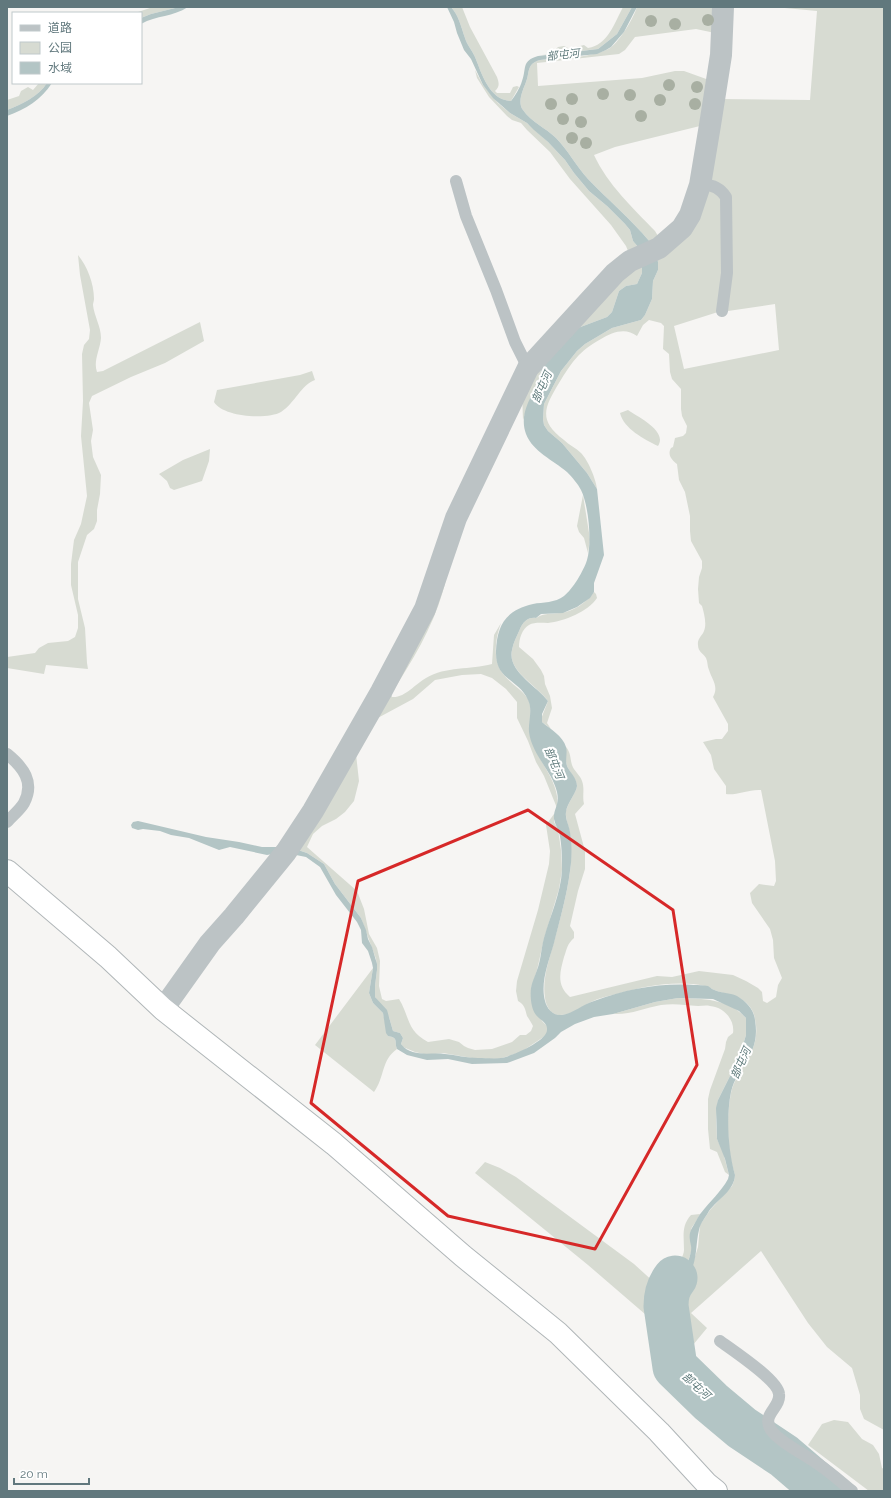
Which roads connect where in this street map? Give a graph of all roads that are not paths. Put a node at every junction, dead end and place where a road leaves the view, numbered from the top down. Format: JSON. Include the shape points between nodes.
{"nodes":[{"id":1,"x":722,"y":7,"type":"edge"},
{"id":2,"x":456,"y":181,"type":"dead end"},
{"id":3,"x":700,"y":185,"type":"junction"},
{"id":4,"x":722,"y":311,"type":"dead end"},
{"id":5,"x":528,"y":368,"type":"junction"},
{"id":6,"x":7,"y":754,"type":"edge"},
{"id":7,"x":7,"y":822,"type":"edge"},
{"id":8,"x":7,"y":871,"type":"edge"},
{"id":9,"x":163,"y":1010,"type":"junction"},
{"id":10,"x":720,"y":1341,"type":"dead end"},
{"id":11,"x":716,"y":1491,"type":"edge"},
{"id":12,"x":852,"y":1491,"type":"edge"}],
"edges":[{"from":1,"to":3,"type":"street","via":[[721,54]]},
{"from":2,"to":5,"type":"lane","via":[[466,216],[515,342]]},
{"from":3,"to":4,"type":"lane","via":[[715,187],[726,197],[727,273]]},
{"from":3,"to":5,"type":"street","via":[[690,215],[682,228],[659,248],[630,261],[615,273]]},
{"from":5,"to":9,"type":"street","via":[[456,518],[426,608],[385,685],[313,811],[286,852],[210,943]]},
{"from":6,"to":7,"type":"lane","via":[[26,773],[28,788],[24,803]]},
{"from":8,"to":9,"type":"highway","via":[[108,957]]},
{"from":9,"to":11,"type":"highway","via":[[334,1144],[463,1256],[558,1333]]},
{"from":10,"to":12,"type":"lane","via":[[778,1388],[778,1402],[768,1419],[772,1431]]}]}
